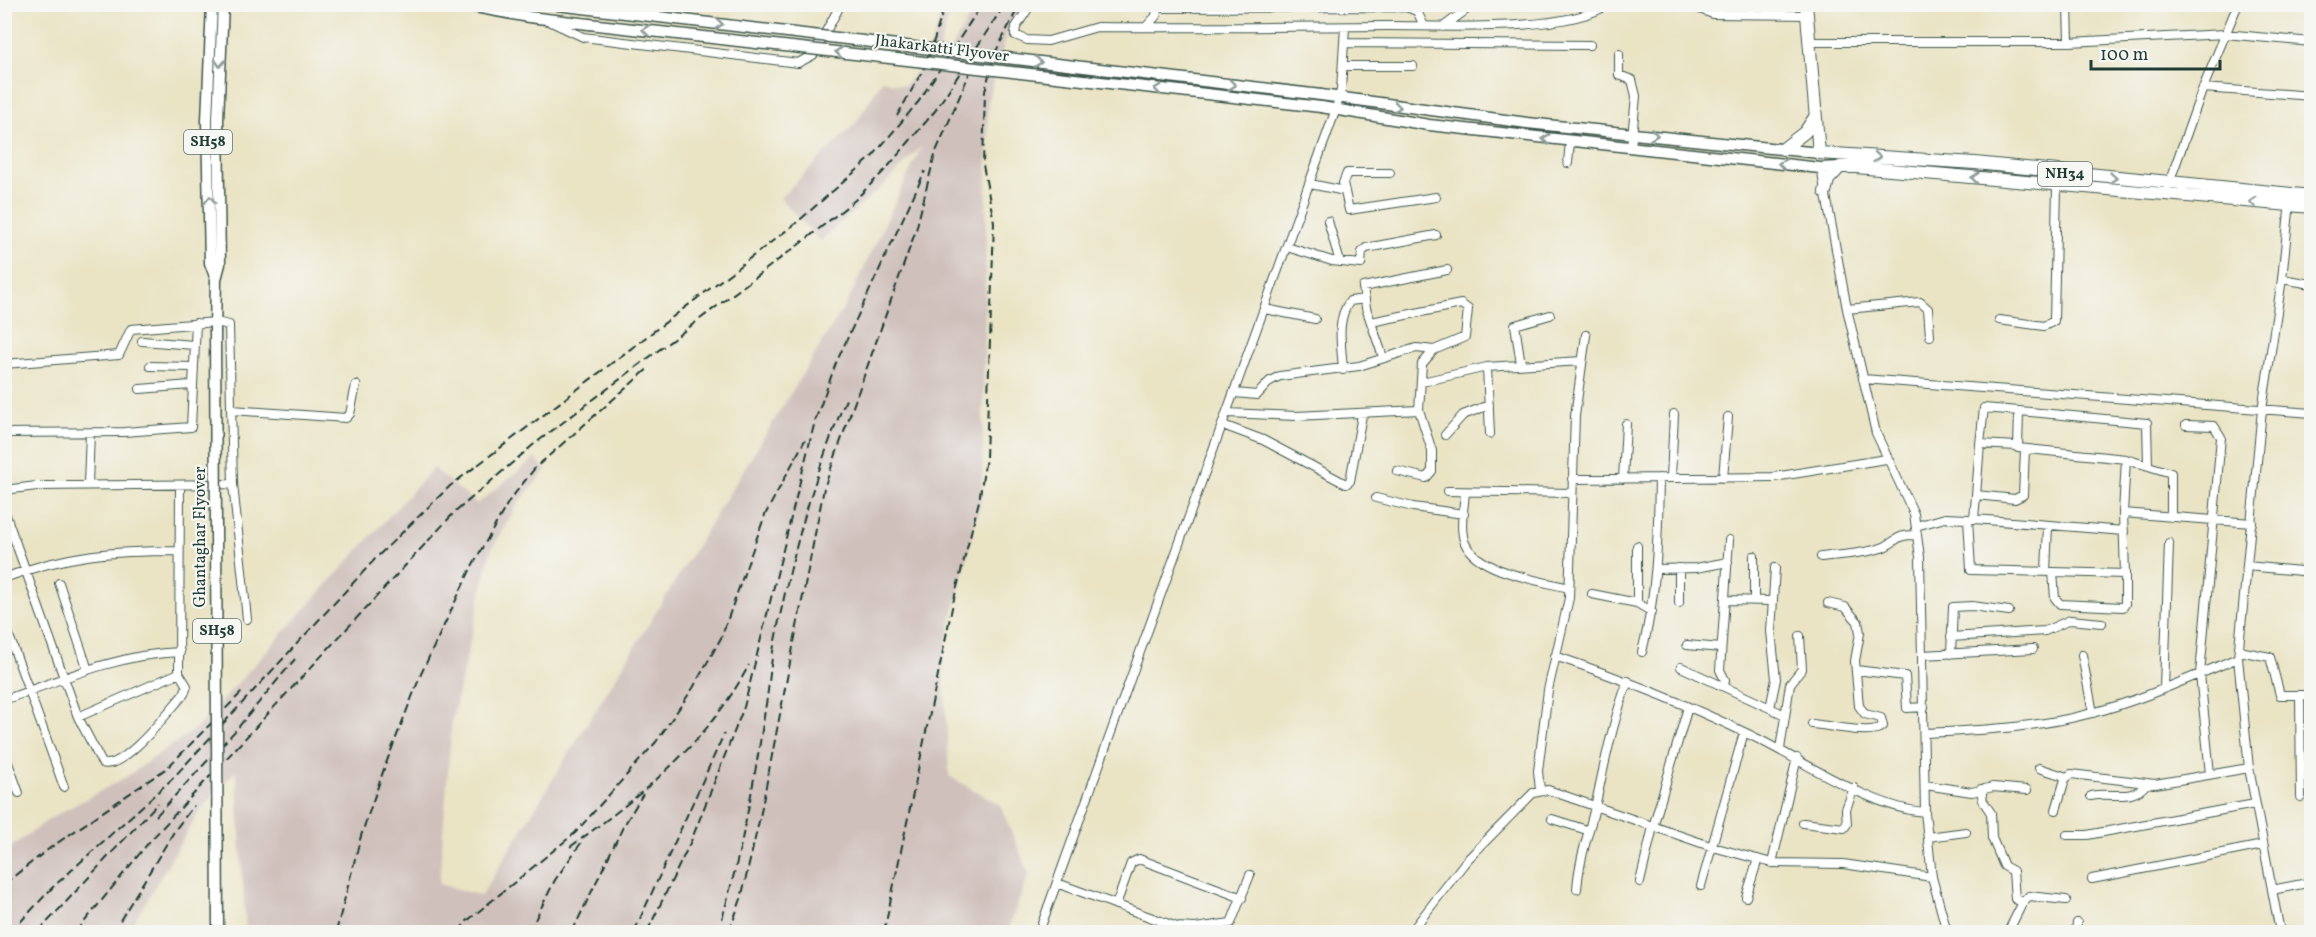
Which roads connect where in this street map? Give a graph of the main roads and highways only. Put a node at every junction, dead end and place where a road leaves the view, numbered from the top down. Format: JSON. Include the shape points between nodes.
{"nodes":[{"id":1,"x":212,"y":4,"type":"edge"},
{"id":2,"x":223,"y":4,"type":"edge"},
{"id":3,"x":459,"y":4,"type":"edge"},
{"id":4,"x":556,"y":5,"type":"edge"},
{"id":5,"x":1807,"y":10,"type":"edge"},
{"id":6,"x":1815,"y":117,"type":"junction"},
{"id":7,"x":1783,"y":149,"type":"junction"},
{"id":8,"x":1819,"y":153,"type":"junction"},
{"id":9,"x":1840,"y":167,"type":"junction"},
{"id":10,"x":2010,"y":168,"type":"junction"},
{"id":11,"x":2032,"y":170,"type":"junction"},
{"id":12,"x":2008,"y":181,"type":"junction"},
{"id":13,"x":2031,"y":184,"type":"junction"},
{"id":14,"x":2168,"y":189,"type":"junction"},
{"id":15,"x":1825,"y":192,"type":"road end"},
{"id":16,"x":2312,"y":195,"type":"edge"},
{"id":17,"x":2290,"y":200,"type":"junction"},
{"id":18,"x":2312,"y":207,"type":"edge"},
{"id":19,"x":216,"y":279,"type":"junction"},
{"id":20,"x":218,"y":933,"type":"edge"}],
"edges":[{"from":19,"to":1,"type":"main road","number":"SH58","one_way":true,"via":[[210,263],[207,120]]},
{"from":2,"to":19,"type":"main road","number":"SH58","one_way":true,"via":[[218,119],[220,264]]},
{"from":9,"to":3,"type":"main road","name":"Jhakarkatti Flyover","one_way":true,"bridge":true,"via":[[1570,142],[1321,107],[545,19]]},
{"from":4,"to":7,"type":"main road","name":"Jhakarkatti Flyover","one_way":true,"bridge":true,"via":[[1340,97],[1392,107]]},
{"from":5,"to":6,"type":"highway"},
{"from":6,"to":7,"type":"highway","via":[[1805,132]]},
{"from":6,"to":8,"type":"highway"},
{"from":7,"to":8,"type":"main road","name":"Jhakarkatti Flyover"},
{"from":8,"to":10,"type":"highway","number":"NH34","one_way":true},
{"from":12,"to":9,"type":"highway","number":"NH34","one_way":true},
{"from":9,"to":15,"type":"highway","via":[[1828,180]]},
{"from":10,"to":11,"type":"highway","number":"NH34"},
{"from":10,"to":12,"type":"highway"},
{"from":11,"to":13,"type":"highway"},
{"from":11,"to":14,"type":"highway","number":"NH34","one_way":true},
{"from":12,"to":13,"type":"highway","number":"NH34"},
{"from":13,"to":14,"type":"highway","number":"NH34"},
{"from":14,"to":17,"type":"highway","number":"NH34"},
{"from":16,"to":17,"type":"highway","number":"NH34"},
{"from":17,"to":18,"type":"highway","number":"NH34"},
{"from":19,"to":20,"type":"main road","name":"Ghantaghar Flyover","number":"SH58","bridge":true}]}
